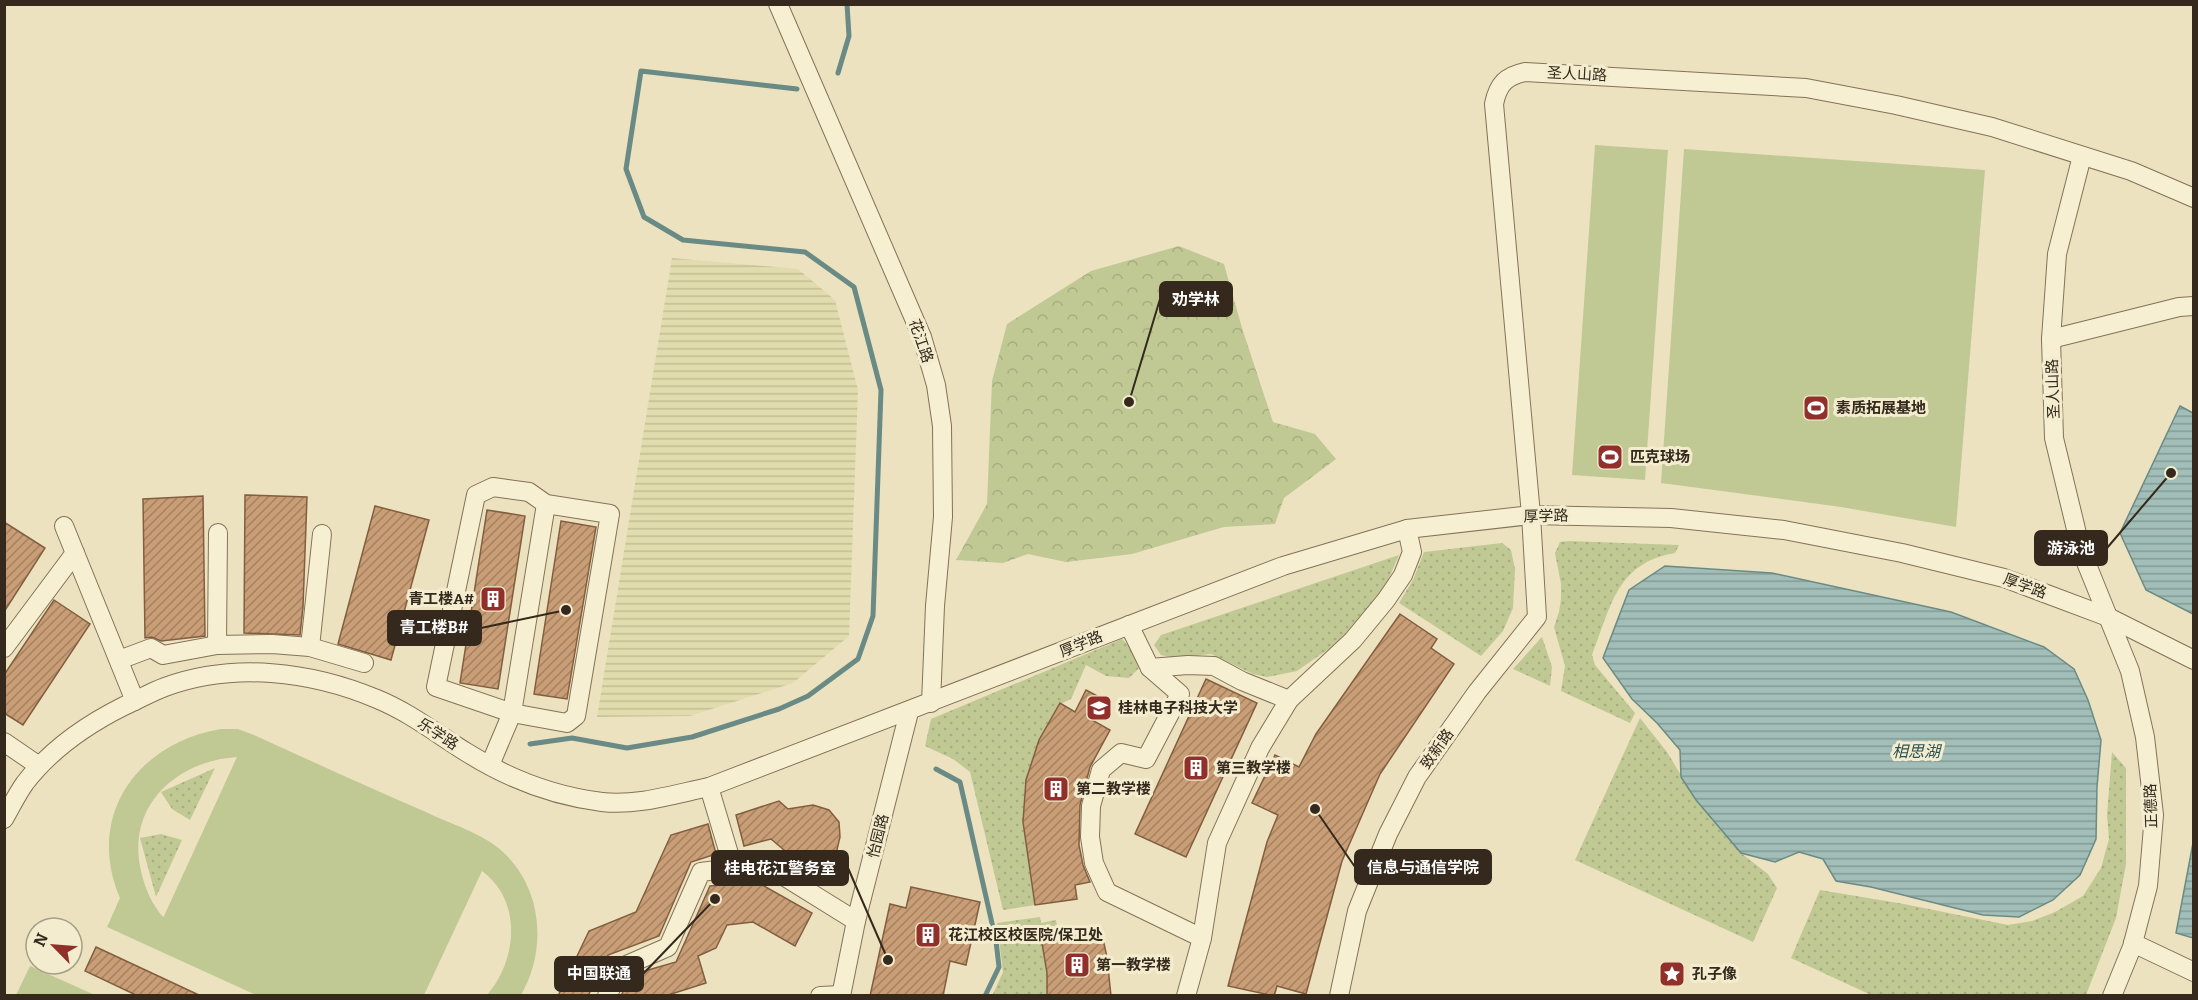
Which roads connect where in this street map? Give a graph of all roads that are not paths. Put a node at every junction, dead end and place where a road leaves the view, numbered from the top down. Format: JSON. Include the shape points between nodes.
{"nodes":[{"id":1,"x":778,"y":4,"type":"edge"},
{"id":2,"x":2082,"y":156,"type":"junction"},
{"id":3,"x":2193,"y":198,"type":"edge"},
{"id":4,"x":2193,"y":306,"type":"edge"},
{"id":5,"x":2051,"y":339,"type":"junction"},
{"id":6,"x":546,"y":504,"type":"junction"},
{"id":7,"x":1531,"y":515,"type":"junction"},
{"id":8,"x":64,"y":526,"type":"dead end"},
{"id":9,"x":1407,"y":529,"type":"junction"},
{"id":10,"x":218,"y":533,"type":"dead end"},
{"id":11,"x":322,"y":534,"type":"dead end"},
{"id":12,"x":75,"y":554,"type":"junction"},
{"id":13,"x":2108,"y":617,"type":"junction"},
{"id":14,"x":1129,"y":625,"type":"junction"},
{"id":15,"x":217,"y":645,"type":"junction"},
{"id":16,"x":310,"y":647,"type":"junction"},
{"id":17,"x":4,"y":648,"type":"edge"},
{"id":18,"x":119,"y":660,"type":"junction"},
{"id":19,"x":2193,"y":660,"type":"edge"},
{"id":20,"x":364,"y":663,"type":"dead end"},
{"id":21,"x":1150,"y":668,"type":"junction"},
{"id":22,"x":1289,"y":700,"type":"junction"},
{"id":23,"x":135,"y":701,"type":"junction"},
{"id":24,"x":931,"y":703,"type":"junction"},
{"id":25,"x":909,"y":712,"type":"junction"},
{"id":26,"x":512,"y":713,"type":"junction"},
{"id":27,"x":4,"y":742,"type":"edge"},
{"id":28,"x":490,"y":765,"type":"junction"},
{"id":29,"x":39,"y":766,"type":"junction"},
{"id":30,"x":709,"y":787,"type":"junction"},
{"id":31,"x":4,"y":819,"type":"edge"},
{"id":32,"x":733,"y":867,"type":"junction"},
{"id":33,"x":856,"y":921,"type":"junction"},
{"id":34,"x":1202,"y":938,"type":"junction"},
{"id":35,"x":2133,"y":943,"type":"junction"},
{"id":36,"x":2193,"y":972,"type":"edge"},
{"id":37,"x":841,"y":995,"type":"edge"},
{"id":38,"x":607,"y":996,"type":"edge"},
{"id":39,"x":820,"y":996,"type":"edge"},
{"id":40,"x":1186,"y":996,"type":"edge"},
{"id":41,"x":1339,"y":996,"type":"edge"},
{"id":42,"x":2112,"y":996,"type":"edge"}],
"edges":[{"from":1,"to":24,"type":"street","name":"花江路","via":[[922,337],[936,385],[942,426],[943,517]]},
{"from":2,"to":3,"type":"street","name":"圣人山路","via":[[2131,171]]},
{"from":2,"to":5,"type":"street","name":"圣人山路","via":[[2057,254]]},
{"from":2,"to":7,"type":"street","name":"圣人山路","via":[[1992,127],[1806,88],[1525,72],[1512,75],[1497,90],[1494,104]]},
{"from":4,"to":5,"type":"street"},
{"from":5,"to":13,"type":"street","name":"圣人山路","via":[[2054,438],[2081,550]]},
{"from":6,"to":26,"type":"street"},
{"from":6,"to":26,"type":"street","via":[[610,514],[576,716],[567,723]]},
{"from":6,"to":26,"type":"street","via":[[529,492],[493,488],[476,495],[436,687]]},
{"from":7,"to":9,"type":"street","name":"厚学路"},
{"from":7,"to":13,"type":"street","name":"厚学路","via":[[1671,518],[1784,530],[2004,578]]},
{"from":7,"to":41,"type":"street","name":"致新路","via":[[1537,617],[1417,777],[1388,834],[1357,911]]},
{"from":8,"to":12,"type":"street"},
{"from":9,"to":14,"type":"street","name":"厚学路","via":[[1283,566]]},
{"from":9,"to":22,"type":"street","via":[[1412,552],[1386,600],[1353,640]]},
{"from":10,"to":15,"type":"street"},
{"from":11,"to":16,"type":"street"},
{"from":12,"to":17,"type":"street"},
{"from":12,"to":18,"type":"street"},
{"from":13,"to":19,"type":"street","name":"厚学路"},
{"from":13,"to":35,"type":"street","name":"正德路","via":[[2130,671],[2145,737],[2154,815],[2148,886]]},
{"from":14,"to":21,"type":"street"},
{"from":14,"to":24,"type":"street","name":"厚学路"},
{"from":15,"to":16,"type":"street"},
{"from":15,"to":18,"type":"street","via":[[163,655],[151,648]]},
{"from":16,"to":20,"type":"street"},
{"from":18,"to":23,"type":"street"},
{"from":21,"to":22,"type":"street","via":[[1214,666]]},
{"from":21,"to":34,"type":"street","via":[[1180,694],[1146,759],[1121,753],[1101,770],[1091,806],[1094,863],[1107,892]]},
{"from":22,"to":34,"type":"street","via":[[1260,748],[1217,843]]},
{"from":23,"to":28,"type":"street","name":"乐学路","via":[[194,678],[225,673],[287,673],[378,699]]},
{"from":23,"to":29,"type":"street","name":"乐学路","via":[[83,730]]},
{"from":24,"to":25,"type":"street","name":"厚学路"},
{"from":25,"to":30,"type":"street","name":"乐学路"},
{"from":25,"to":33,"type":"street","name":"怡园路"},
{"from":26,"to":28,"type":"street"},
{"from":27,"to":29,"type":"street"},
{"from":28,"to":30,"type":"street","name":"乐学路","via":[[516,780],[602,802],[652,799]]},
{"from":29,"to":31,"type":"street","name":"乐学路"},
{"from":30,"to":32,"type":"street"},
{"from":32,"to":33,"type":"street","via":[[764,864]]},
{"from":32,"to":38,"type":"street","via":[[701,872],[668,946],[622,967]]},
{"from":33,"to":37,"type":"street","name":"怡园路"},
{"from":34,"to":40,"type":"street"},
{"from":35,"to":36,"type":"street"},
{"from":35,"to":42,"type":"street","name":"正德路"},
{"from":37,"to":39,"type":"street"}]}
